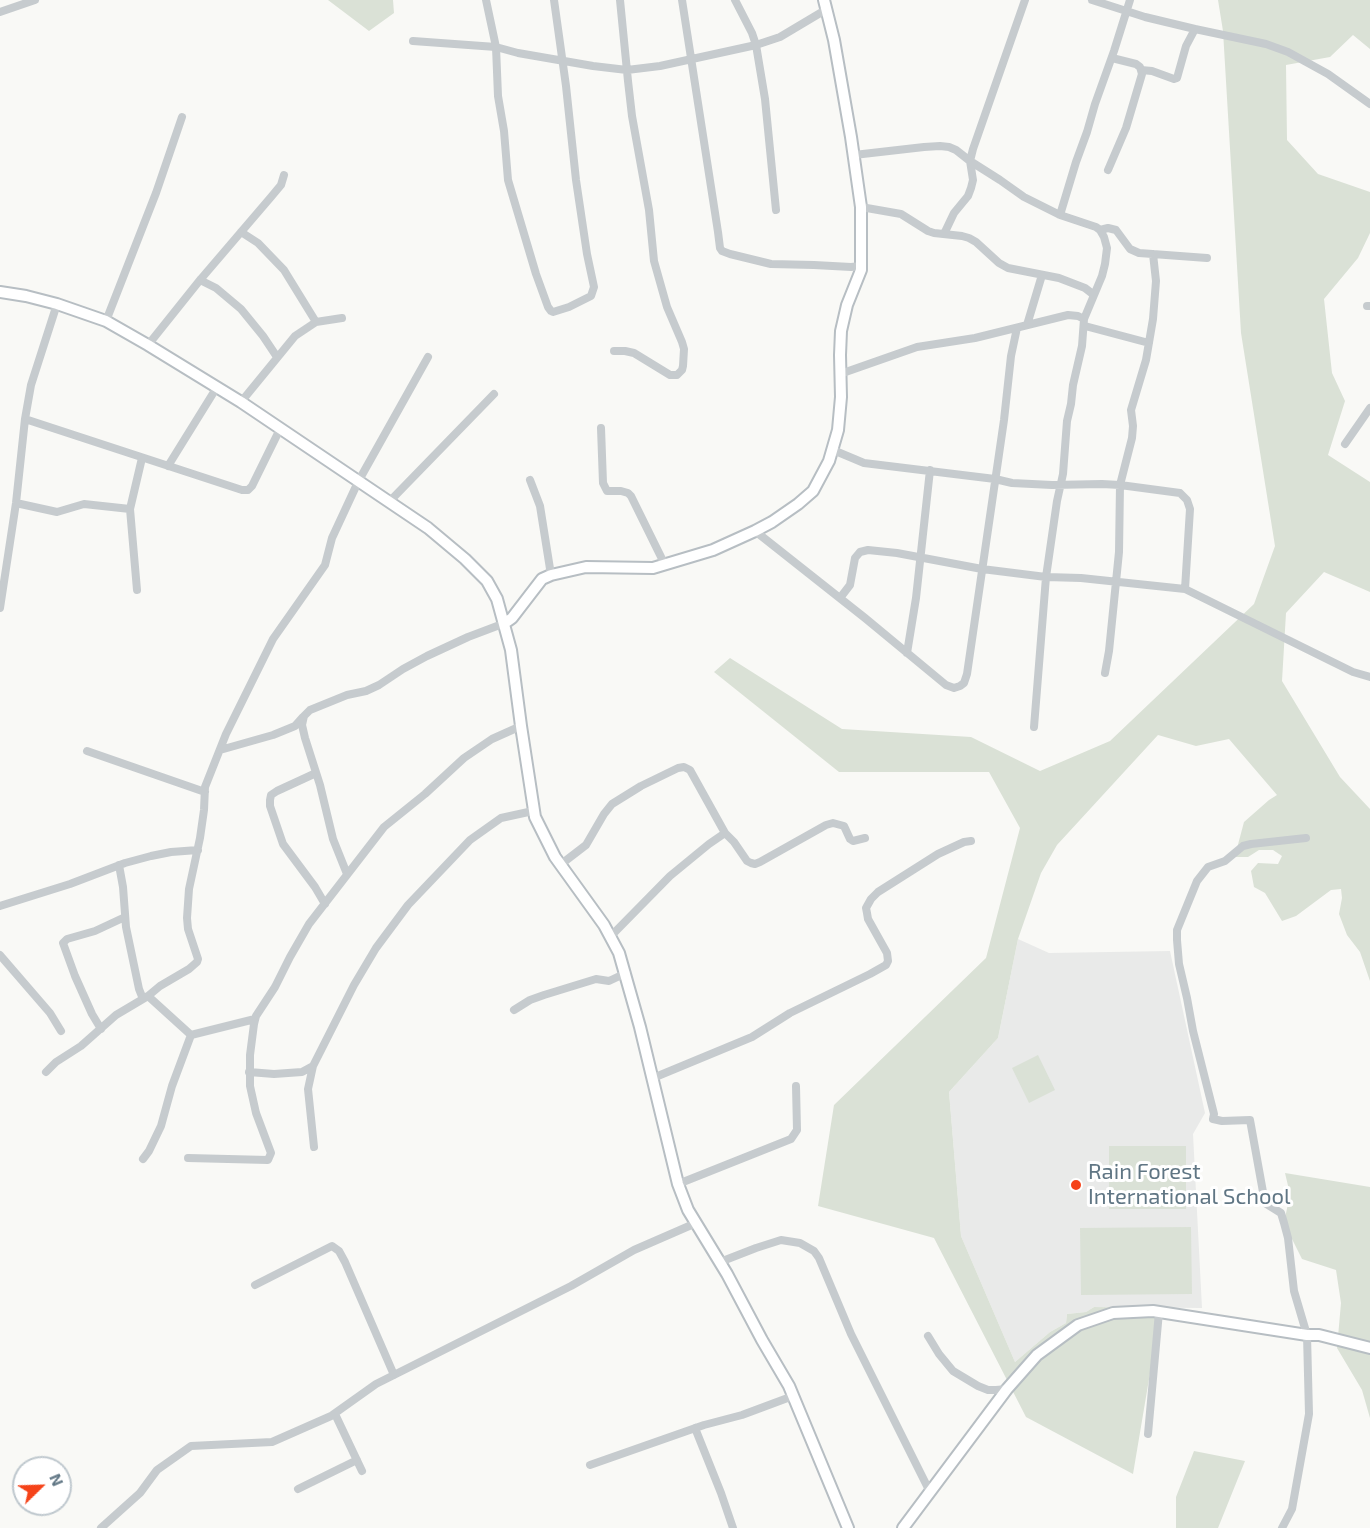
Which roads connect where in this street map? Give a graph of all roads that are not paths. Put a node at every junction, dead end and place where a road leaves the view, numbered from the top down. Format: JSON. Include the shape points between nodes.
{"nodes":[{"id":1,"x":35,"y":0,"type":"edge"},
{"id":2,"x":486,"y":0,"type":"edge"},
{"id":3,"x":554,"y":0,"type":"edge"},
{"id":4,"x":620,"y":0,"type":"edge"},
{"id":5,"x":682,"y":0,"type":"edge"},
{"id":6,"x":735,"y":0,"type":"edge"},
{"id":7,"x":1025,"y":0,"type":"edge"},
{"id":8,"x":1092,"y":0,"type":"edge"},
{"id":9,"x":1130,"y":0,"type":"edge"},
{"id":10,"x":826,"y":5,"type":"edge"},
{"id":11,"x":1127,"y":11,"type":"junction"},
{"id":12,"x":0,"y":12,"type":"edge"},
{"id":13,"x":1195,"y":28,"type":"junction"},
{"id":14,"x":412,"y":40,"type":"dead end"},
{"id":15,"x":756,"y":45,"type":"junction"},
{"id":16,"x":496,"y":47,"type":"junction"},
{"id":17,"x":1112,"y":58,"type":"junction"},
{"id":18,"x":692,"y":59,"type":"junction"},
{"id":19,"x":561,"y":61,"type":"junction"},
{"id":20,"x":627,"y":70,"type":"junction"},
{"id":21,"x":1141,"y":70,"type":"junction"},
{"id":22,"x":1370,"y":104,"type":"edge"},
{"id":23,"x":182,"y":117,"type":"dead end"},
{"id":24,"x":854,"y":155,"type":"junction"},
{"id":25,"x":970,"y":161,"type":"junction"},
{"id":26,"x":1108,"y":170,"type":"dead end"},
{"id":27,"x":284,"y":175,"type":"dead end"},
{"id":28,"x":861,"y":207,"type":"junction"},
{"id":29,"x":776,"y":210,"type":"dead end"},
{"id":30,"x":1060,"y":215,"type":"junction"},
{"id":31,"x":1100,"y":230,"type":"junction"},
{"id":32,"x":241,"y":232,"type":"junction"},
{"id":33,"x":944,"y":234,"type":"junction"},
{"id":34,"x":1153,"y":254,"type":"junction"},
{"id":35,"x":1207,"y":258,"type":"dead end"},
{"id":36,"x":861,"y":266,"type":"junction"},
{"id":37,"x":1042,"y":275,"type":"junction"},
{"id":38,"x":200,"y":280,"type":"junction"},
{"id":39,"x":0,"y":292,"type":"edge"},
{"id":40,"x":1094,"y":296,"type":"junction"},
{"id":41,"x":57,"y":304,"type":"junction"},
{"id":42,"x":342,"y":318,"type":"dead end"},
{"id":43,"x":106,"y":321,"type":"junction"},
{"id":44,"x":316,"y":322,"type":"junction"},
{"id":45,"x":1084,"y":323,"type":"junction"},
{"id":46,"x":1027,"y":325,"type":"junction"},
{"id":47,"x":1017,"y":328,"type":"junction"},
{"id":48,"x":1149,"y":343,"type":"junction"},
{"id":49,"x":148,"y":345,"type":"junction"},
{"id":50,"x":614,"y":351,"type":"dead end"},
{"id":51,"x":277,"y":357,"type":"junction"},
{"id":52,"x":428,"y":357,"type":"dead end"},
{"id":53,"x":840,"y":374,"type":"junction"},
{"id":54,"x":217,"y":387,"type":"junction"},
{"id":55,"x":494,"y":394,"type":"dead end"},
{"id":56,"x":241,"y":402,"type":"junction"},
{"id":57,"x":1370,"y":408,"type":"edge"},
{"id":58,"x":25,"y":419,"type":"junction"},
{"id":59,"x":601,"y":428,"type":"dead end"},
{"id":60,"x":280,"y":429,"type":"junction"},
{"id":61,"x":1345,"y":444,"type":"dead end"},
{"id":62,"x":833,"y":450,"type":"junction"},
{"id":63,"x":142,"y":458,"type":"junction"},
{"id":64,"x":168,"y":466,"type":"junction"},
{"id":65,"x":930,"y":470,"type":"junction"},
{"id":66,"x":995,"y":478,"type":"junction"},
{"id":67,"x":530,"y":480,"type":"dead end"},
{"id":68,"x":358,"y":482,"type":"junction"},
{"id":69,"x":1060,"y":484,"type":"junction"},
{"id":70,"x":1120,"y":485,"type":"junction"},
{"id":71,"x":389,"y":502,"type":"junction"},
{"id":72,"x":16,"y":503,"type":"junction"},
{"id":73,"x":130,"y":509,"type":"junction"},
{"id":74,"x":755,"y":531,"type":"junction"},
{"id":75,"x":4,"y":551,"type":"edge"},
{"id":76,"x":920,"y":558,"type":"junction"},
{"id":77,"x":665,"y":565,"type":"junction"},
{"id":78,"x":982,"y":569,"type":"junction"},
{"id":79,"x":551,"y":575,"type":"junction"},
{"id":80,"x":1046,"y":577,"type":"junction"},
{"id":81,"x":1116,"y":582,"type":"junction"},
{"id":82,"x":1185,"y":589,"type":"junction"},
{"id":83,"x":137,"y":590,"type":"dead end"},
{"id":84,"x":840,"y":598,"type":"junction"},
{"id":85,"x":0,"y":608,"type":"edge"},
{"id":86,"x":504,"y":623,"type":"junction"},
{"id":87,"x":907,"y":653,"type":"junction"},
{"id":88,"x":1105,"y":674,"type":"dead end"},
{"id":89,"x":1370,"y":678,"type":"edge"},
{"id":90,"x":304,"y":716,"type":"junction"},
{"id":91,"x":520,"y":726,"type":"junction"},
{"id":92,"x":1034,"y":727,"type":"dead end"},
{"id":93,"x":220,"y":750,"type":"junction"},
{"id":94,"x":87,"y":751,"type":"dead end"},
{"id":95,"x":316,"y":773,"type":"junction"},
{"id":96,"x":205,"y":792,"type":"junction"},
{"id":97,"x":533,"y":811,"type":"junction"},
{"id":98,"x":725,"y":833,"type":"junction"},
{"id":99,"x":865,"y":838,"type":"dead end"},
{"id":100,"x":1306,"y":838,"type":"dead end"},
{"id":101,"x":971,"y":841,"type":"dead end"},
{"id":102,"x":198,"y":850,"type":"junction"},
{"id":103,"x":119,"y":865,"type":"junction"},
{"id":104,"x":560,"y":865,"type":"junction"},
{"id":105,"x":347,"y":874,"type":"junction"},
{"id":106,"x":325,"y":904,"type":"junction"},
{"id":107,"x":0,"y":906,"type":"edge"},
{"id":108,"x":125,"y":916,"type":"junction"},
{"id":109,"x":611,"y":936,"type":"junction"},
{"id":110,"x":0,"y":955,"type":"edge"},
{"id":111,"x":626,"y":973,"type":"junction"},
{"id":112,"x":145,"y":997,"type":"junction"},
{"id":113,"x":514,"y":1010,"type":"dead end"},
{"id":114,"x":255,"y":1019,"type":"junction"},
{"id":115,"x":101,"y":1029,"type":"junction"},
{"id":116,"x":61,"y":1031,"type":"dead end"},
{"id":117,"x":191,"y":1035,"type":"junction"},
{"id":118,"x":313,"y":1066,"type":"junction"},
{"id":119,"x":46,"y":1072,"type":"dead end"},
{"id":120,"x":249,"y":1072,"type":"junction"},
{"id":121,"x":654,"y":1078,"type":"junction"},
{"id":122,"x":796,"y":1086,"type":"dead end"},
{"id":123,"x":314,"y":1147,"type":"dead end"},
{"id":124,"x":188,"y":1158,"type":"dead end"},
{"id":125,"x":143,"y":1159,"type":"dead end"},
{"id":126,"x":678,"y":1184,"type":"junction"},
{"id":127,"x":696,"y":1223,"type":"junction"},
{"id":128,"x":720,"y":1262,"type":"junction"},
{"id":129,"x":255,"y":1285,"type":"dead end"},
{"id":130,"x":1159,"y":1312,"type":"junction"},
{"id":131,"x":1307,"y":1335,"type":"junction"},
{"id":132,"x":928,"y":1336,"type":"dead end"},
{"id":133,"x":1370,"y":1348,"type":"edge"},
{"id":134,"x":394,"y":1375,"type":"junction"},
{"id":135,"x":1007,"y":1389,"type":"junction"},
{"id":136,"x":794,"y":1396,"type":"junction"},
{"id":137,"x":335,"y":1414,"type":"junction"},
{"id":138,"x":695,"y":1428,"type":"junction"},
{"id":139,"x":1148,"y":1434,"type":"dead end"},
{"id":140,"x":357,"y":1460,"type":"junction"},
{"id":141,"x":590,"y":1465,"type":"dead end"},
{"id":142,"x":362,"y":1471,"type":"dead end"},
{"id":143,"x":298,"y":1489,"type":"dead end"},
{"id":144,"x":930,"y":1492,"type":"junction"},
{"id":145,"x":101,"y":1528,"type":"edge"},
{"id":146,"x":733,"y":1528,"type":"edge"},
{"id":147,"x":848,"y":1528,"type":"edge"},
{"id":148,"x":903,"y":1528,"type":"edge"},
{"id":149,"x":1282,"y":1528,"type":"edge"}],
"edges":[{"from":1,"to":12,"type":"street"},
{"from":2,"to":16,"type":"street"},
{"from":3,"to":19,"type":"street"},
{"from":4,"to":20,"type":"street"},
{"from":5,"to":18,"type":"street"},
{"from":6,"to":15,"type":"street"},
{"from":7,"to":25,"type":"street"},
{"from":8,"to":11,"type":"street"},
{"from":9,"to":11,"type":"street"},
{"from":10,"to":15,"type":"street","via":[[780,36]]},
{"from":10,"to":24,"type":"street"},
{"from":11,"to":13,"type":"street"},
{"from":11,"to":17,"type":"street"},
{"from":13,"to":21,"type":"street","via":[[1177,78]]},
{"from":13,"to":22,"type":"street","via":[[1288,52]]},
{"from":14,"to":16,"type":"street"},
{"from":15,"to":18,"type":"street"},
{"from":15,"to":29,"type":"street"},
{"from":16,"to":19,"type":"street"},
{"from":16,"to":19,"type":"street","via":[[508,180],[536,274],[553,312],[591,296],[594,287]]},
{"from":17,"to":21,"type":"street","via":[[1136,64]]},
{"from":17,"to":30,"type":"street"},
{"from":18,"to":20,"type":"street"},
{"from":18,"to":36,"type":"street","via":[[722,251],[771,264]]},
{"from":19,"to":20,"type":"street"},
{"from":20,"to":50,"type":"street","via":[[654,261],[684,349],[683,366],[677,375],[670,375],[634,353]]},
{"from":21,"to":26,"type":"street","via":[[1122,139]]},
{"from":23,"to":43,"type":"street"},
{"from":24,"to":25,"type":"street","via":[[940,146],[950,147]]},
{"from":24,"to":28,"type":"street"},
{"from":25,"to":30,"type":"street"},
{"from":25,"to":33,"type":"street","via":[[971,188]]},
{"from":27,"to":32,"type":"street"},
{"from":28,"to":33,"type":"street","via":[[901,214],[928,231]]},
{"from":28,"to":36,"type":"street"},
{"from":30,"to":31,"type":"street"},
{"from":31,"to":34,"type":"street","via":[[1116,230],[1133,252]]},
{"from":31,"to":40,"type":"street","via":[[1107,248]]},
{"from":32,"to":38,"type":"street"},
{"from":32,"to":44,"type":"street","via":[[258,243],[284,270]]},
{"from":33,"to":37,"type":"street","via":[[969,238],[1008,268]]},
{"from":34,"to":35,"type":"street"},
{"from":34,"to":48,"type":"street","via":[[1156,281]]},
{"from":36,"to":53,"type":"street","via":[[841,330]]},
{"from":37,"to":40,"type":"street","via":[[1076,283]]},
{"from":37,"to":46,"type":"street"},
{"from":38,"to":49,"type":"street"},
{"from":38,"to":51,"type":"street","via":[[241,309]]},
{"from":39,"to":41,"type":"street"},
{"from":40,"to":45,"type":"street"},
{"from":41,"to":43,"type":"street"},
{"from":41,"to":58,"type":"street","via":[[31,384]]},
{"from":42,"to":44,"type":"street"},
{"from":43,"to":49,"type":"street"},
{"from":44,"to":51,"type":"street","via":[[295,336]]},
{"from":45,"to":46,"type":"street","via":[[1078,316],[1068,315]]},
{"from":45,"to":48,"type":"street"},
{"from":45,"to":69,"type":"street"},
{"from":46,"to":47,"type":"street"},
{"from":47,"to":53,"type":"street","via":[[917,347]]},
{"from":47,"to":66,"type":"street"},
{"from":48,"to":70,"type":"street","via":[[1131,410],[1132,438]]},
{"from":49,"to":54,"type":"street"},
{"from":51,"to":56,"type":"street"},
{"from":52,"to":68,"type":"street"},
{"from":53,"to":62,"type":"street","via":[[838,430]]},
{"from":54,"to":56,"type":"street"},
{"from":54,"to":64,"type":"street"},
{"from":55,"to":71,"type":"street"},
{"from":56,"to":60,"type":"street"},
{"from":57,"to":61,"type":"street"},
{"from":58,"to":63,"type":"street"},
{"from":58,"to":72,"type":"street"},
{"from":59,"to":77,"type":"street","via":[[603,483],[607,491],[631,496]]},
{"from":60,"to":64,"type":"street","via":[[248,490]]},
{"from":60,"to":68,"type":"street"},
{"from":62,"to":65,"type":"street","via":[[864,463]]},
{"from":62,"to":74,"type":"street","via":[[813,491]]},
{"from":63,"to":64,"type":"street"},
{"from":63,"to":73,"type":"street"},
{"from":65,"to":66,"type":"street"},
{"from":65,"to":76,"type":"street"},
{"from":66,"to":69,"type":"street","via":[[1012,483]]},
{"from":66,"to":78,"type":"street"},
{"from":67,"to":79,"type":"street","via":[[540,506]]},
{"from":68,"to":71,"type":"street"},
{"from":68,"to":93,"type":"street","via":[[332,538],[325,565],[273,639]]},
{"from":69,"to":70,"type":"street"},
{"from":69,"to":80,"type":"street"},
{"from":70,"to":81,"type":"street"},
{"from":70,"to":82,"type":"street","via":[[1180,493],[1187,500],[1190,509]]},
{"from":71,"to":86,"type":"street","via":[[428,528],[487,581]]},
{"from":72,"to":73,"type":"street","via":[[57,512],[84,504]]},
{"from":72,"to":75,"type":"street"},
{"from":73,"to":83,"type":"street"},
{"from":74,"to":77,"type":"street"},
{"from":74,"to":84,"type":"street"},
{"from":75,"to":85,"type":"street"},
{"from":76,"to":78,"type":"street"},
{"from":76,"to":84,"type":"street","via":[[860,552],[855,558],[850,585]]},
{"from":76,"to":87,"type":"street"},
{"from":77,"to":79,"type":"street","via":[[586,567]]},
{"from":78,"to":80,"type":"street"},
{"from":78,"to":87,"type":"street","via":[[964,682],[957,688],[950,687]]},
{"from":79,"to":86,"type":"street","via":[[542,579]]},
{"from":80,"to":81,"type":"street"},
{"from":80,"to":92,"type":"street"},
{"from":81,"to":82,"type":"street"},
{"from":81,"to":88,"type":"street"},
{"from":82,"to":89,"type":"street"},
{"from":84,"to":87,"type":"street"},
{"from":86,"to":90,"type":"street","via":[[427,656],[372,688]]},
{"from":86,"to":91,"type":"street"},
{"from":90,"to":93,"type":"street","via":[[295,726],[273,735]]},
{"from":90,"to":95,"type":"street","via":[[302,725]]},
{"from":91,"to":97,"type":"street"},
{"from":91,"to":105,"type":"street","via":[[464,758],[384,827]]},
{"from":93,"to":96,"type":"street"},
{"from":94,"to":96,"type":"street"},
{"from":95,"to":105,"type":"street"},
{"from":95,"to":106,"type":"street","via":[[271,795],[270,806],[283,844]]},
{"from":96,"to":102,"type":"street"},
{"from":97,"to":104,"type":"street"},
{"from":97,"to":118,"type":"street","via":[[501,818],[470,840],[408,905],[354,985]]},
{"from":98,"to":99,"type":"street","via":[[747,861],[755,864],[833,823],[844,826],[853,841]]},
{"from":98,"to":104,"type":"street","via":[[690,770],[678,768],[612,804],[586,845]]},
{"from":98,"to":109,"type":"street","via":[[679,868]]},
{"from":100,"to":131,"type":"street","via":[[1243,846],[1225,861],[1208,867],[1197,881],[1177,930],[1177,940],[1213,1119],[1250,1120],[1265,1203],[1281,1213],[1294,1291]]},
{"from":101,"to":121,"type":"street","via":[[938,854],[878,892],[868,903],[868,919],[887,953],[886,965],[752,1037]]},
{"from":102,"to":103,"type":"street","via":[[171,852]]},
{"from":102,"to":112,"type":"street","via":[[187,918],[197,962]]},
{"from":103,"to":107,"type":"street"},
{"from":103,"to":108,"type":"street"},
{"from":104,"to":109,"type":"street"},
{"from":105,"to":106,"type":"street"},
{"from":106,"to":114,"type":"street","via":[[293,950]]},
{"from":108,"to":112,"type":"street","via":[[137,979]]},
{"from":108,"to":115,"type":"street","via":[[63,943]]},
{"from":109,"to":111,"type":"street"},
{"from":110,"to":116,"type":"street"},
{"from":111,"to":113,"type":"street","via":[[609,981],[596,979],[544,995]]},
{"from":111,"to":121,"type":"street"},
{"from":112,"to":115,"type":"street"},
{"from":112,"to":117,"type":"street"},
{"from":114,"to":117,"type":"street"},
{"from":114,"to":120,"type":"street"},
{"from":115,"to":119,"type":"street"},
{"from":117,"to":125,"type":"street","via":[[161,1126]]},
{"from":118,"to":120,"type":"street","via":[[302,1072]]},
{"from":118,"to":123,"type":"street","via":[[308,1089]]},
{"from":120,"to":124,"type":"street","via":[[256,1113],[272,1153],[268,1161]]},
{"from":121,"to":126,"type":"street"},
{"from":122,"to":126,"type":"street","via":[[797,1130],[791,1139]]},
{"from":126,"to":127,"type":"street"},
{"from":127,"to":128,"type":"street"},
{"from":127,"to":134,"type":"street","via":[[634,1250]]},
{"from":128,"to":136,"type":"street"},
{"from":128,"to":144,"type":"street","via":[[781,1240],[800,1243],[814,1251],[851,1335]]},
{"from":129,"to":134,"type":"street","via":[[332,1246],[345,1262]]},
{"from":130,"to":131,"type":"street"},
{"from":130,"to":135,"type":"street","via":[[1113,1313],[1078,1325],[1037,1355]]},
{"from":130,"to":139,"type":"street"},
{"from":131,"to":133,"type":"street"},
{"from":131,"to":149,"type":"street","via":[[1309,1414],[1292,1509]]},
{"from":132,"to":135,"type":"street","via":[[954,1371],[988,1390]]},
{"from":134,"to":137,"type":"street"},
{"from":135,"to":144,"type":"street"},
{"from":136,"to":138,"type":"street"},
{"from":136,"to":147,"type":"street"},
{"from":137,"to":140,"type":"street"},
{"from":137,"to":145,"type":"street","via":[[272,1442],[191,1446],[157,1470],[140,1493]]},
{"from":138,"to":141,"type":"street"},
{"from":138,"to":146,"type":"street"},
{"from":140,"to":142,"type":"street"},
{"from":140,"to":143,"type":"street"},
{"from":144,"to":148,"type":"street"}]}
